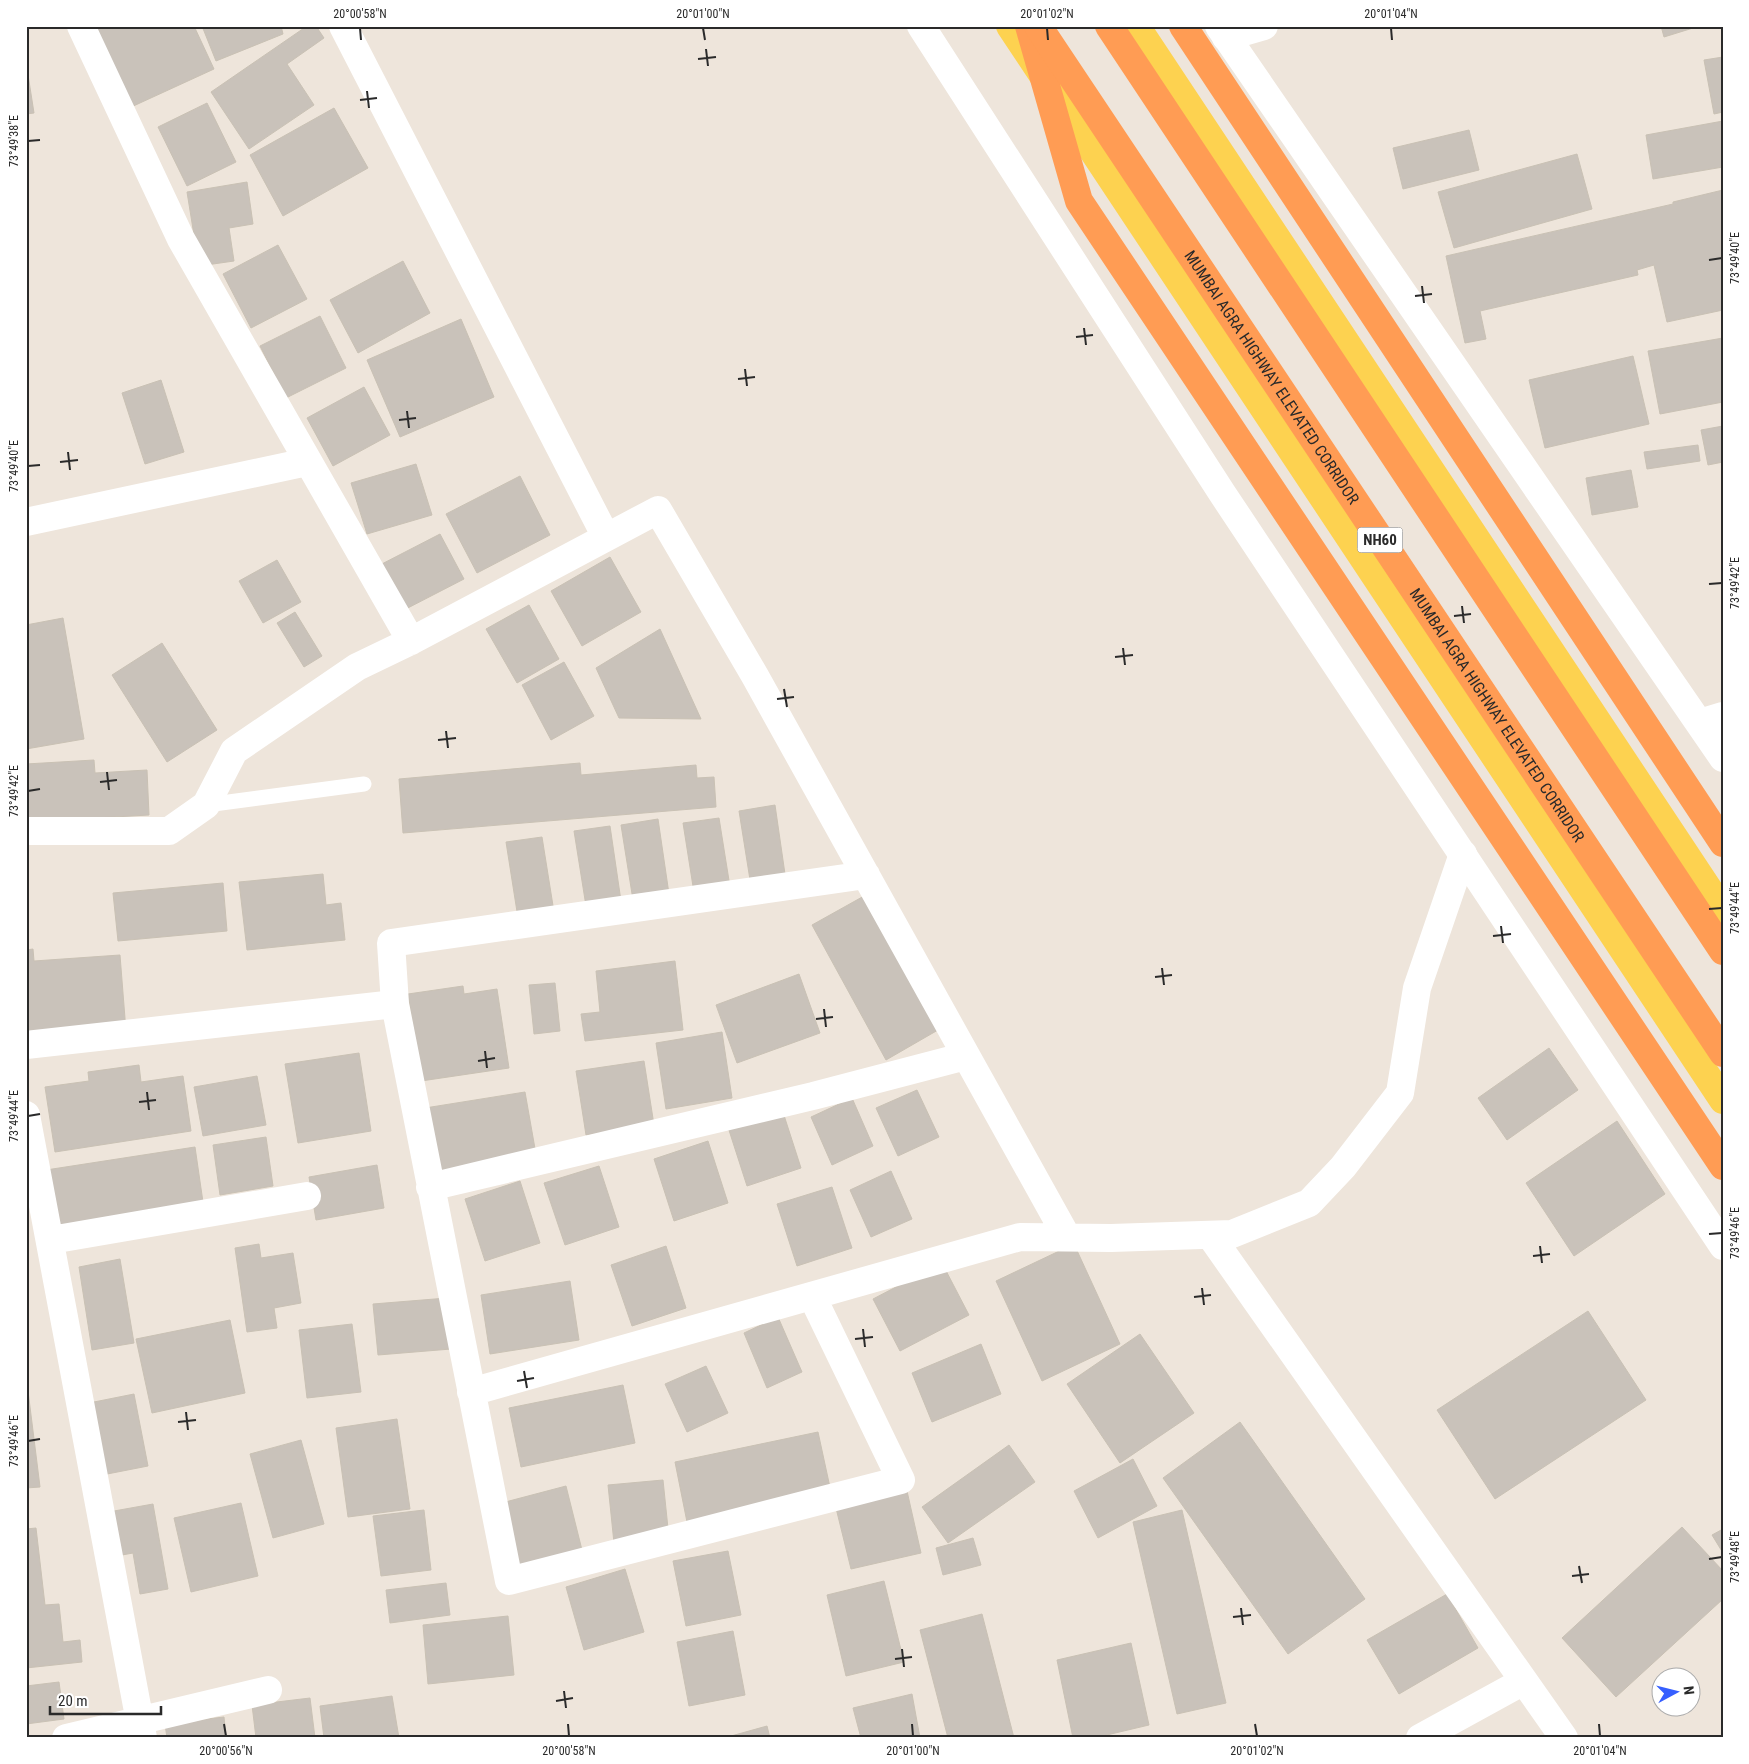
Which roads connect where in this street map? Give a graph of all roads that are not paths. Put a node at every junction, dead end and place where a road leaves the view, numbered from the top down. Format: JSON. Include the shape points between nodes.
{"nodes":[{"id":1,"x":81,"y":26,"type":"edge"},
{"id":2,"x":343,"y":26,"type":"edge"},
{"id":3,"x":921,"y":26,"type":"edge"},
{"id":4,"x":1010,"y":26,"type":"edge"},
{"id":5,"x":1029,"y":26,"type":"edge"},
{"id":6,"x":1038,"y":26,"type":"edge"},
{"id":7,"x":1109,"y":26,"type":"edge"},
{"id":8,"x":1136,"y":26,"type":"edge"},
{"id":9,"x":1183,"y":26,"type":"edge"},
{"id":10,"x":1264,"y":26,"type":"edge"},
{"id":11,"x":1222,"y":31,"type":"edge"},
{"id":12,"x":307,"y":462,"type":"junction"},
{"id":13,"x":26,"y":522,"type":"edge"},
{"id":14,"x":606,"y":537,"type":"junction"},
{"id":15,"x":411,"y":641,"type":"junction"},
{"id":16,"x":1711,"y":719,"type":"edge"},
{"id":17,"x":1723,"y":758,"type":"edge"},
{"id":18,"x":364,"y":784,"type":"dead end"},
{"id":19,"x":206,"y":805,"type":"junction"},
{"id":20,"x":26,"y":831,"type":"edge"},
{"id":21,"x":1723,"y":843,"type":"edge"},
{"id":22,"x":1462,"y":854,"type":"junction"},
{"id":23,"x":866,"y":875,"type":"junction"},
{"id":24,"x":1723,"y":911,"type":"edge"},
{"id":25,"x":1723,"y":951,"type":"edge"},
{"id":26,"x":395,"y":1004,"type":"junction"},
{"id":27,"x":26,"y":1045,"type":"edge"},
{"id":28,"x":1723,"y":1053,"type":"edge"},
{"id":29,"x":966,"y":1056,"type":"junction"},
{"id":30,"x":1723,"y":1100,"type":"edge"},
{"id":31,"x":26,"y":1115,"type":"edge"},
{"id":32,"x":1723,"y":1166,"type":"edge"},
{"id":33,"x":430,"y":1187,"type":"junction"},
{"id":34,"x":307,"y":1196,"type":"dead end"},
{"id":35,"x":1210,"y":1235,"type":"junction"},
{"id":36,"x":1067,"y":1237,"type":"junction"},
{"id":37,"x":51,"y":1240,"type":"junction"},
{"id":38,"x":1723,"y":1246,"type":"edge"},
{"id":39,"x":812,"y":1296,"type":"junction"},
{"id":40,"x":471,"y":1392,"type":"junction"},
{"id":41,"x":1524,"y":1681,"type":"junction"},
{"id":42,"x":268,"y":1690,"type":"dead end"},
{"id":43,"x":142,"y":1729,"type":"edge"},
{"id":44,"x":66,"y":1738,"type":"edge"},
{"id":45,"x":1420,"y":1738,"type":"edge"},
{"id":46,"x":1564,"y":1738,"type":"edge"}],
"edges":[{"from":1,"to":12,"type":"street","via":[[181,239]]},
{"from":2,"to":14,"type":"street"},
{"from":3,"to":22,"type":"street","via":[[1228,501]]},
{"from":4,"to":30,"type":"main road"},
{"from":5,"to":32,"type":"highway","via":[[1079,201]]},
{"from":6,"to":28,"type":"highway","name":"MUMBAI AGRA HIGHWAY ELEVATED CORRIDOR","number":"NH60"},
{"from":7,"to":25,"type":"highway"},
{"from":8,"to":24,"type":"main road"},
{"from":9,"to":21,"type":"highway"},
{"from":10,"to":11,"type":"street"},
{"from":11,"to":16,"type":"street"},
{"from":12,"to":13,"type":"street"},
{"from":12,"to":15,"type":"street"},
{"from":14,"to":15,"type":"street"},
{"from":14,"to":23,"type":"street","via":[[658,510]]},
{"from":15,"to":19,"type":"street","via":[[357,667],[234,751]]},
{"from":16,"to":17,"type":"street"},
{"from":18,"to":19,"type":"lane"},
{"from":19,"to":20,"type":"street","via":[[169,831]]},
{"from":22,"to":35,"type":"street","via":[[1417,988],[1400,1093],[1309,1203],[1232,1234]]},
{"from":22,"to":38,"type":"street"},
{"from":23,"to":26,"type":"street","via":[[391,943]]},
{"from":23,"to":29,"type":"street"},
{"from":26,"to":27,"type":"street"},
{"from":26,"to":33,"type":"street"},
{"from":29,"to":33,"type":"street","via":[[813,1096]]},
{"from":29,"to":36,"type":"street"},
{"from":31,"to":37,"type":"street"},
{"from":33,"to":40,"type":"street"},
{"from":34,"to":37,"type":"street"},
{"from":35,"to":36,"type":"street"},
{"from":35,"to":41,"type":"street"},
{"from":36,"to":39,"type":"street","via":[[1020,1237]]},
{"from":37,"to":43,"type":"street"},
{"from":39,"to":40,"type":"street"},
{"from":39,"to":40,"type":"street","via":[[901,1480],[509,1581]]},
{"from":41,"to":45,"type":"street"},
{"from":41,"to":46,"type":"street"},
{"from":42,"to":43,"type":"street"},
{"from":43,"to":44,"type":"street"}]}
